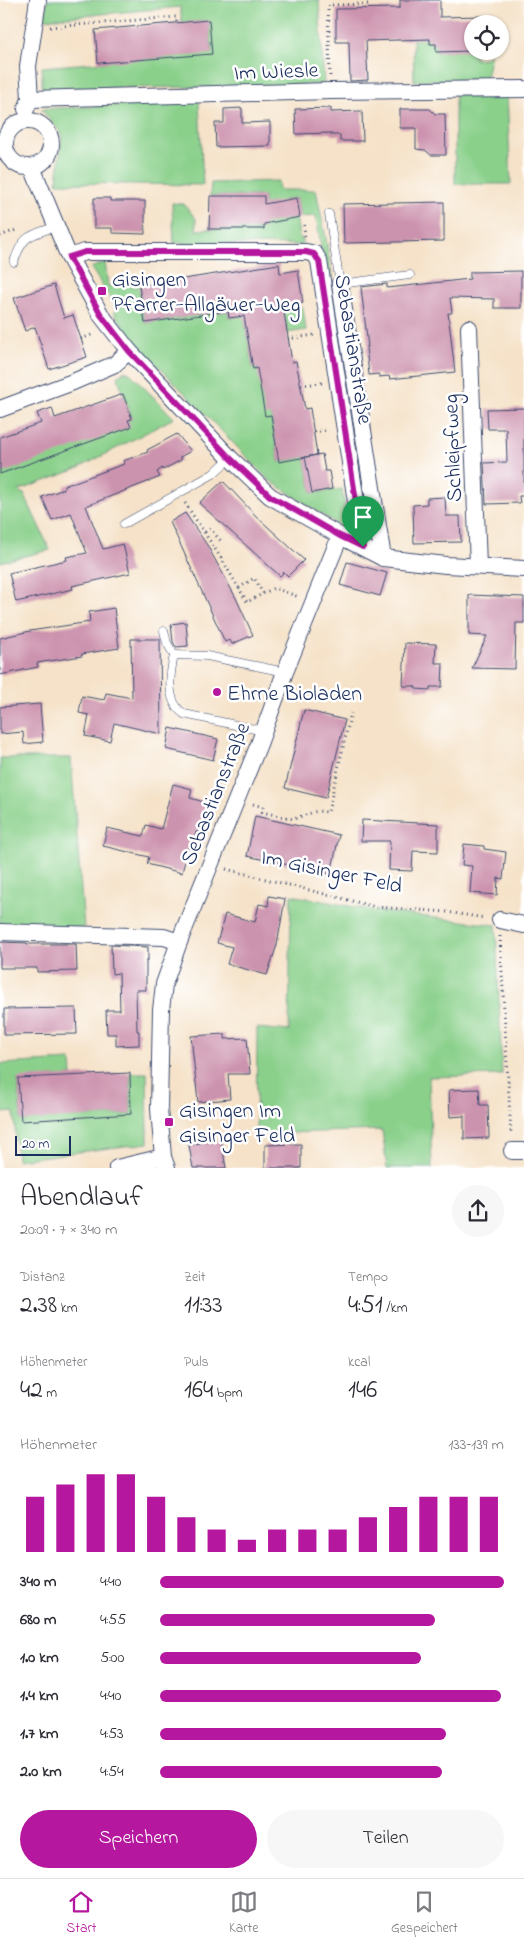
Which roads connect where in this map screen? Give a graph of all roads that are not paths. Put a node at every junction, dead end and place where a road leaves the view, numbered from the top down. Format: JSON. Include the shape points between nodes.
{"nodes":[{"id":1,"x":38,"y":0,"type":"edge"},
{"id":2,"x":524,"y":89,"type":"edge"},
{"id":3,"x":30,"y":99,"type":"junction"},
{"id":4,"x":22,"y":121,"type":"junction"},
{"id":5,"x":2,"y":148,"type":"edge"},
{"id":6,"x":32,"y":167,"type":"junction"},
{"id":7,"x":329,"y":214,"type":"dead end"},
{"id":8,"x":57,"y":226,"type":"junction"},
{"id":9,"x":69,"y":257,"type":"junction"},
{"id":10,"x":14,"y":262,"type":"dead end"},
{"id":11,"x":410,"y":275,"type":"dead end"},
{"id":12,"x":340,"y":284,"type":"junction"},
{"id":13,"x":469,"y":328,"type":"dead end"},
{"id":14,"x":129,"y":351,"type":"junction"},
{"id":15,"x":0,"y":409,"type":"edge"},
{"id":16,"x":230,"y":458,"type":"junction"},
{"id":17,"x":124,"y":524,"type":"dead end"},
{"id":18,"x":340,"y":536,"type":"junction"},
{"id":19,"x":363,"y":547,"type":"junction"},
{"id":20,"x":383,"y":558,"type":"junction"},
{"id":21,"x":478,"y":566,"type":"junction"},
{"id":22,"x":524,"y":569,"type":"edge"},
{"id":23,"x":164,"y":632,"type":"dead end"},
{"id":24,"x":174,"y":655,"type":"junction"},
{"id":25,"x":285,"y":672,"type":"junction"},
{"id":26,"x":264,"y":731,"type":"junction"},
{"id":27,"x":500,"y":920,"type":"road end"},
{"id":28,"x":524,"y":925,"type":"edge"},
{"id":29,"x":0,"y":932,"type":"edge"},
{"id":30,"x":179,"y":942,"type":"junction"},
{"id":31,"x":165,"y":1163,"type":"edge"},
{"id":32,"x":118,"y":1168,"type":"edge"}],
"edges":[{"from":1,"to":3,"type":"street","via":[[28,66]]},
{"from":2,"to":3,"type":"street","name":"Im Wiesle"},
{"from":3,"to":4,"type":"street"},
{"from":4,"to":5,"type":"street","via":[[10,128]]},
{"from":4,"to":6,"type":"street","via":[[30,120],[43,126],[51,139],[45,160]]},
{"from":5,"to":6,"type":"street","via":[[18,165]]},
{"from":6,"to":8,"type":"street"},
{"from":7,"to":12,"type":"lane"},
{"from":8,"to":9,"type":"street"},
{"from":8,"to":10,"type":"lane","via":[[26,238]]},
{"from":9,"to":14,"type":"street","via":[[101,315]]},
{"from":9,"to":19,"type":"street","name":"Sebastianstraße","via":[[85,252],[314,254],[319,261]]},
{"from":11,"to":12,"type":"lane"},
{"from":12,"to":20,"type":"street"},
{"from":13,"to":21,"type":"street","name":"Schleipfweg"},
{"from":14,"to":15,"type":"street","via":[[115,364]]},
{"from":14,"to":16,"type":"street"},
{"from":16,"to":17,"type":"lane","via":[[213,474]]},
{"from":16,"to":18,"type":"street","via":[[270,496]]},
{"from":18,"to":19,"type":"street"},
{"from":18,"to":25,"type":"street","name":"Sebastianstraße"},
{"from":19,"to":20,"type":"street"},
{"from":20,"to":21,"type":"street"},
{"from":21,"to":22,"type":"street"},
{"from":23,"to":24,"type":"lane"},
{"from":24,"to":25,"type":"lane","via":[[207,656]]},
{"from":24,"to":26,"type":"lane","via":[[169,677],[178,710]]},
{"from":25,"to":26,"type":"street","name":"Sebastianstraße"},
{"from":26,"to":30,"type":"street","name":"Sebastianstraße"},
{"from":27,"to":28,"type":"street"},
{"from":29,"to":30,"type":"street","via":[[164,937]]},
{"from":30,"to":31,"type":"street","name":"Sebastianstraße","via":[[164,984],[161,1010],[159,1109]]},
{"from":31,"to":32,"type":"street"}]}
